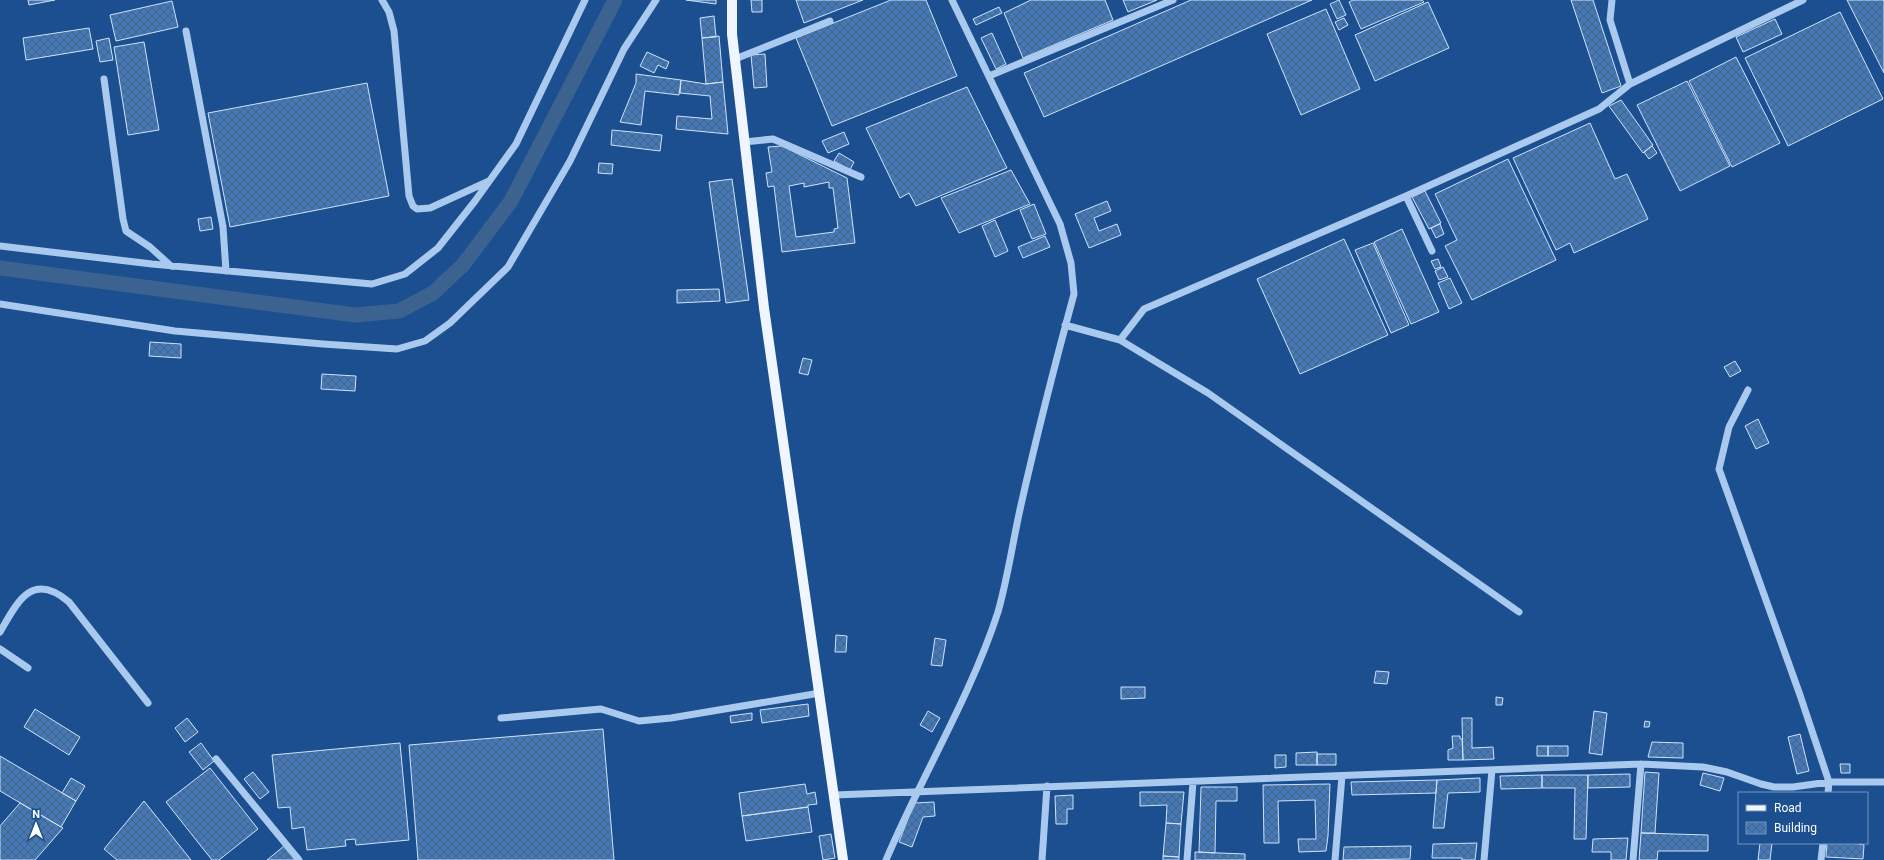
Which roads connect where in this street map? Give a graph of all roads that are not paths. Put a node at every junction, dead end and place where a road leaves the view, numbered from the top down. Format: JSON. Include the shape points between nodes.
{"nodes":[{"id":1,"x":382,"y":0,"type":"edge"},
{"id":2,"x":585,"y":0,"type":"edge"},
{"id":3,"x":656,"y":0,"type":"edge"},
{"id":4,"x":732,"y":0,"type":"edge"},
{"id":5,"x":952,"y":0,"type":"edge"},
{"id":6,"x":1173,"y":0,"type":"edge"},
{"id":7,"x":1612,"y":0,"type":"edge"},
{"id":8,"x":1803,"y":0,"type":"edge"},
{"id":9,"x":830,"y":21,"type":"dead end"},
{"id":10,"x":186,"y":31,"type":"dead end"},
{"id":11,"x":735,"y":59,"type":"junction"},
{"id":12,"x":989,"y":76,"type":"junction"},
{"id":13,"x":104,"y":79,"type":"dead end"},
{"id":14,"x":1630,"y":84,"type":"junction"},
{"id":15,"x":744,"y":142,"type":"junction"},
{"id":16,"x":861,"y":177,"type":"dead end"},
{"id":17,"x":489,"y":180,"type":"junction"},
{"id":18,"x":1406,"y":196,"type":"junction"},
{"id":19,"x":0,"y":246,"type":"edge"},
{"id":20,"x":1432,"y":251,"type":"dead end"},
{"id":21,"x":171,"y":266,"type":"junction"},
{"id":22,"x":226,"y":271,"type":"junction"},
{"id":23,"x":0,"y":304,"type":"edge"},
{"id":24,"x":1065,"y":325,"type":"junction"},
{"id":25,"x":1120,"y":340,"type":"junction"},
{"id":26,"x":1748,"y":390,"type":"dead end"},
{"id":27,"x":1520,"y":612,"type":"dead end"},
{"id":28,"x":0,"y":632,"type":"edge"},
{"id":29,"x":0,"y":649,"type":"edge"},
{"id":30,"x":28,"y":668,"type":"dead end"},
{"id":31,"x":820,"y":693,"type":"junction"},
{"id":32,"x":148,"y":703,"type":"dead end"},
{"id":33,"x":501,"y":718,"type":"dead end"},
{"id":34,"x":216,"y":759,"type":"dead end"},
{"id":35,"x":1641,"y":764,"type":"junction"},
{"id":36,"x":1492,"y":770,"type":"junction"},
{"id":37,"x":1342,"y":776,"type":"junction"},
{"id":38,"x":1193,"y":782,"type":"junction"},
{"id":39,"x":1829,"y":782,"type":"junction"},
{"id":40,"x":1884,"y":782,"type":"edge"},
{"id":41,"x":1047,"y":786,"type":"junction"},
{"id":42,"x":918,"y":792,"type":"junction"},
{"id":43,"x":1828,"y":792,"type":"edge"},
{"id":44,"x":834,"y":795,"type":"junction"},
{"id":45,"x":1823,"y":844,"type":"edge"},
{"id":46,"x":299,"y":860,"type":"edge"},
{"id":47,"x":843,"y":860,"type":"edge"},
{"id":48,"x":886,"y":860,"type":"edge"},
{"id":49,"x":1042,"y":860,"type":"edge"},
{"id":50,"x":1187,"y":860,"type":"edge"},
{"id":51,"x":1335,"y":860,"type":"edge"},
{"id":52,"x":1484,"y":860,"type":"edge"},
{"id":53,"x":1633,"y":860,"type":"edge"},
{"id":54,"x":1821,"y":860,"type":"edge"}],
"edges":[{"from":1,"to":17,"type":"street","via":[[389,12],[394,31],[409,196],[413,206],[417,209],[430,208]]},
{"from":2,"to":17,"type":"street","via":[[516,144]]},
{"from":3,"to":23,"type":"street","via":[[624,49],[570,162],[508,267],[450,323],[425,341],[397,348],[323,344],[175,331]]},
{"from":4,"to":11,"type":"main road"},
{"from":5,"to":12,"type":"street"},
{"from":6,"to":12,"type":"street"},
{"from":7,"to":14,"type":"street","via":[[1610,20]]},
{"from":8,"to":14,"type":"street"},
{"from":9,"to":11,"type":"street"},
{"from":10,"to":22,"type":"street","via":[[223,227]]},
{"from":11,"to":15,"type":"main road"},
{"from":12,"to":24,"type":"street","via":[[1060,224],[1071,263],[1074,294]]},
{"from":13,"to":21,"type":"street","via":[[126,231],[150,247]]},
{"from":14,"to":18,"type":"street","via":[[1600,109]]},
{"from":15,"to":16,"type":"street","via":[[772,139]]},
{"from":15,"to":31,"type":"main road","via":[[764,308]]},
{"from":17,"to":22,"type":"street","via":[[438,248],[405,274],[372,284]]},
{"from":18,"to":20,"type":"street"},
{"from":18,"to":25,"type":"street","via":[[1144,309]]},
{"from":19,"to":21,"type":"street"},
{"from":21,"to":22,"type":"street"},
{"from":24,"to":25,"type":"street"},
{"from":24,"to":42,"type":"street","via":[[1021,504],[998,611],[975,672]]},
{"from":25,"to":27,"type":"street","via":[[1208,393]]},
{"from":26,"to":39,"type":"street","via":[[1729,427],[1719,469]]},
{"from":28,"to":32,"type":"street","via":[[18,601],[27,593],[38,589],[58,593],[69,602]]},
{"from":29,"to":30,"type":"street"},
{"from":31,"to":33,"type":"street","via":[[639,721],[601,710]]},
{"from":31,"to":44,"type":"main road"},
{"from":34,"to":46,"type":"street"},
{"from":35,"to":36,"type":"street"},
{"from":35,"to":39,"type":"street","via":[[1703,767],[1774,787]]},
{"from":35,"to":53,"type":"street"},
{"from":36,"to":37,"type":"street"},
{"from":36,"to":52,"type":"street"},
{"from":37,"to":38,"type":"street"},
{"from":37,"to":51,"type":"street"},
{"from":38,"to":41,"type":"street"},
{"from":38,"to":50,"type":"street"},
{"from":39,"to":40,"type":"street"},
{"from":39,"to":43,"type":"street"},
{"from":41,"to":42,"type":"street"},
{"from":41,"to":49,"type":"street"},
{"from":42,"to":44,"type":"street"},
{"from":42,"to":48,"type":"street"},
{"from":44,"to":47,"type":"main road"},
{"from":45,"to":54,"type":"street"}]}
